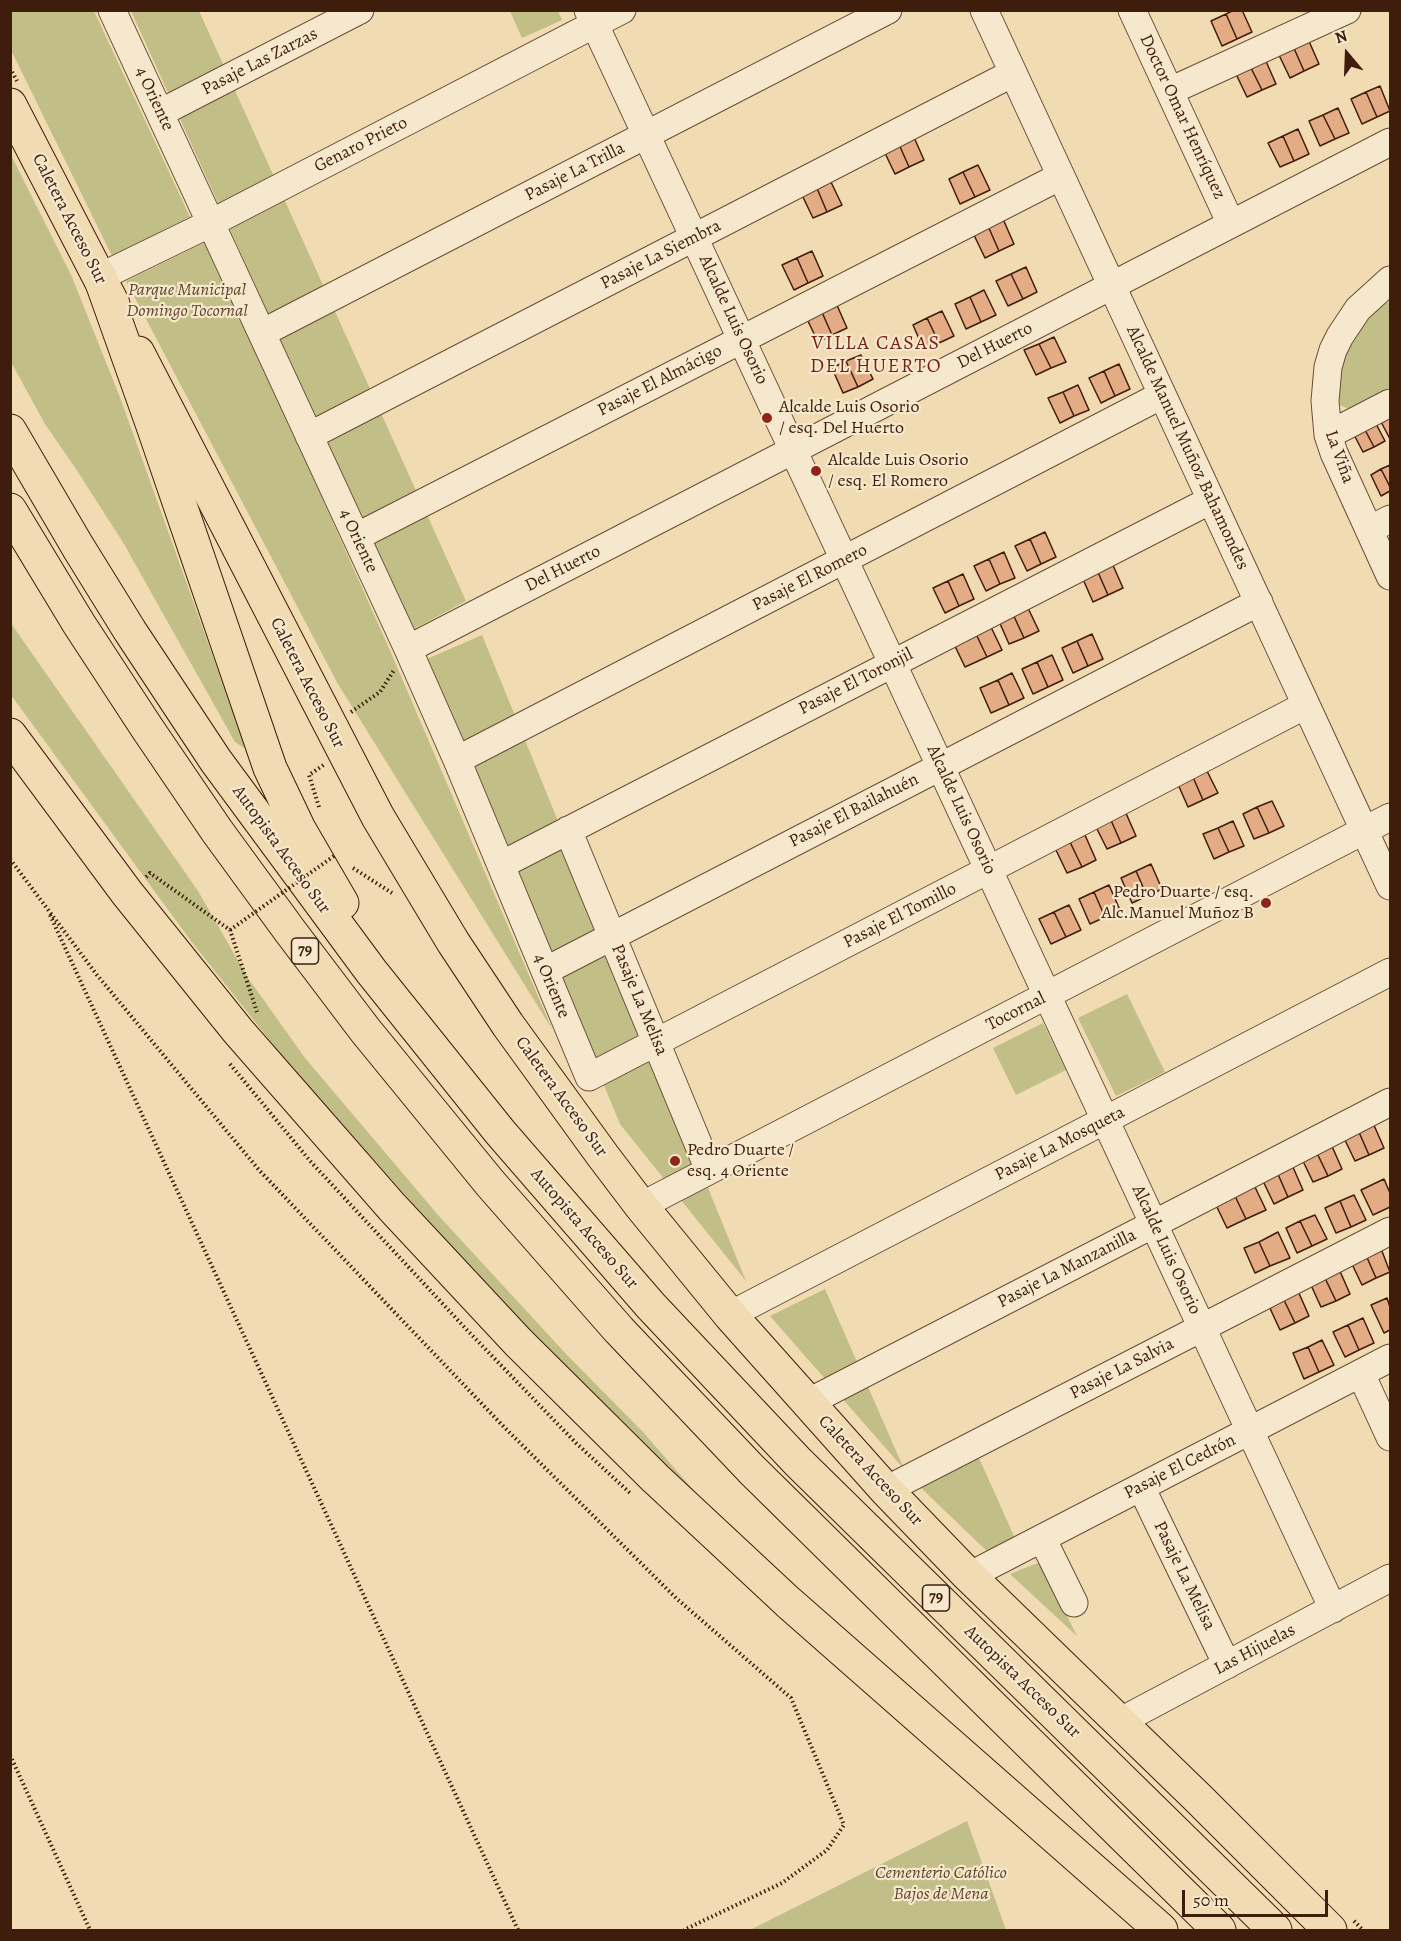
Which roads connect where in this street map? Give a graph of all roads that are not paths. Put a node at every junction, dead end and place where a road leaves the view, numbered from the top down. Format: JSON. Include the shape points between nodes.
{"nodes":[{"id":1,"x":360,"y":10,"type":"edge"},
{"id":2,"x":622,"y":10,"type":"edge"},
{"id":3,"x":888,"y":10,"type":"edge"},
{"id":4,"x":984,"y":10,"type":"edge"},
{"id":5,"x":1132,"y":10,"type":"edge"},
{"id":6,"x":1347,"y":10,"type":"edge"},
{"id":7,"x":114,"y":11,"type":"edge"},
{"id":8,"x":592,"y":17,"type":"edge"},
{"id":9,"x":1013,"y":73,"type":"junction"},
{"id":10,"x":1170,"y":91,"type":"junction"},
{"id":11,"x":10,"y":105,"type":"edge"},
{"id":12,"x":160,"y":113,"type":"junction"},
{"id":13,"x":646,"y":135,"type":"junction"},
{"id":14,"x":1390,"y":142,"type":"edge"},
{"id":15,"x":1061,"y":176,"type":"junction"},
{"id":16,"x":211,"y":223,"type":"junction"},
{"id":17,"x":1231,"y":225,"type":"junction"},
{"id":18,"x":694,"y":238,"type":"junction"},
{"id":19,"x":100,"y":277,"type":"junction"},
{"id":20,"x":1390,"y":280,"type":"edge"},
{"id":21,"x":1112,"y":286,"type":"junction"},
{"id":22,"x":262,"y":333,"type":"junction"},
{"id":23,"x":742,"y":340,"type":"junction"},
{"id":24,"x":1162,"y":395,"type":"junction"},
{"id":25,"x":1390,"y":403,"type":"edge"},
{"id":26,"x":10,"y":431,"type":"edge"},
{"id":27,"x":1328,"y":435,"type":"junction"},
{"id":28,"x":309,"y":436,"type":"junction"},
{"id":29,"x":794,"y":451,"type":"junction"},
{"id":30,"x":1211,"y":500,"type":"junction"},
{"id":31,"x":10,"y":510,"type":"edge"},
{"id":32,"x":1380,"y":524,"type":"edge"},
{"id":33,"x":10,"y":535,"type":"edge"},
{"id":34,"x":356,"y":537,"type":"junction"},
{"id":35,"x":844,"y":560,"type":"junction"},
{"id":36,"x":1390,"y":576,"type":"edge"},
{"id":37,"x":1259,"y":602,"type":"junction"},
{"id":38,"x":80,"y":624,"type":"junction"},
{"id":39,"x":408,"y":650,"type":"junction"},
{"id":40,"x":893,"y":663,"type":"junction"},
{"id":41,"x":1306,"y":705,"type":"junction"},
{"id":42,"x":10,"y":735,"type":"edge"},
{"id":43,"x":457,"y":760,"type":"junction"},
{"id":44,"x":941,"y":766,"type":"junction"},
{"id":45,"x":1390,"y":818,"type":"edge"},
{"id":46,"x":568,"y":830,"type":"junction"},
{"id":47,"x":1365,"y":831,"type":"junction"},
{"id":48,"x":501,"y":865,"type":"junction"},
{"id":49,"x":989,"y":870,"type":"junction"},
{"id":50,"x":1390,"y":886,"type":"edge"},
{"id":51,"x":612,"y":936,"type":"junction"},
{"id":52,"x":545,"y":971,"type":"junction"},
{"id":53,"x":1390,"y":972,"type":"edge"},
{"id":54,"x":1047,"y":996,"type":"junction"},
{"id":55,"x":428,"y":1043,"type":"junction"},
{"id":56,"x":656,"y":1043,"type":"junction"},
{"id":57,"x":589,"y":1077,"type":"joint"},
{"id":58,"x":1390,"y":1101,"type":"edge"},
{"id":59,"x":1105,"y":1120,"type":"junction"},
{"id":60,"x":710,"y":1170,"type":"junction"},
{"id":61,"x":641,"y":1206,"type":"junction"},
{"id":62,"x":1154,"y":1224,"type":"junction"},
{"id":63,"x":1390,"y":1231,"type":"edge"},
{"id":64,"x":730,"y":1316,"type":"junction"},
{"id":65,"x":1203,"y":1328,"type":"junction"},
{"id":66,"x":1390,"y":1358,"type":"edge"},
{"id":67,"x":1360,"y":1374,"type":"junction"},
{"id":68,"x":807,"y":1403,"type":"junction"},
{"id":69,"x":1250,"y":1431,"type":"junction"},
{"id":70,"x":1390,"y":1437,"type":"edge"},
{"id":71,"x":1141,"y":1487,"type":"junction"},
{"id":72,"x":886,"y":1490,"type":"junction"},
{"id":73,"x":1042,"y":1538,"type":"junction"},
{"id":74,"x":969,"y":1576,"type":"junction"},
{"id":75,"x":1390,"y":1578,"type":"edge"},
{"id":76,"x":1074,"y":1603,"type":"dead end"},
{"id":77,"x":1333,"y":1609,"type":"junction"},
{"id":78,"x":1227,"y":1665,"type":"junction"},
{"id":79,"x":1119,"y":1722,"type":"junction"},
{"id":80,"x":1161,"y":1930,"type":"edge"},
{"id":81,"x":1219,"y":1930,"type":"edge"},
{"id":82,"x":1275,"y":1930,"type":"edge"},
{"id":83,"x":1330,"y":1930,"type":"edge"}],
"edges":[{"from":1,"to":12,"type":"street","name":"Pasaje Las Zarzas"},
{"from":2,"to":8,"type":"street","name":"Genaro Prieto"},
{"from":3,"to":13,"type":"street","name":"Pasaje La Trilla"},
{"from":4,"to":9,"type":"street","name":"Alcalde Manuel Muñoz Bahamondes"},
{"from":5,"to":10,"type":"street","name":"Doctor Omar Henríquez"},
{"from":6,"to":10,"type":"street"},
{"from":7,"to":12,"type":"street","name":"4 Oriente"},
{"from":8,"to":13,"type":"street","name":"Alcalde Luis Osorio"},
{"from":8,"to":16,"type":"street","name":"Genaro Prieto"},
{"from":9,"to":15,"type":"street","name":"Alcalde Manuel Muñoz Bahamondes"},
{"from":9,"to":18,"type":"street","name":"Pasaje La Siembra"},
{"from":10,"to":17,"type":"street","name":"Doctor Omar Henríquez"},
{"from":11,"to":19,"type":"main road","name":"Caletera Acceso Sur"},
{"from":12,"to":16,"type":"street","name":"4 Oriente"},
{"from":13,"to":18,"type":"street","name":"Alcalde Luis Osorio"},
{"from":13,"to":22,"type":"street","name":"Pasaje La Trilla"},
{"from":14,"to":17,"type":"street","name":"Del Huerto"},
{"from":15,"to":21,"type":"street","name":"Alcalde Manuel Muñoz Bahamondes"},
{"from":15,"to":23,"type":"street","name":"Pasaje El Almácigo"},
{"from":16,"to":19,"type":"street","name":"Genaro Prieto"},
{"from":16,"to":22,"type":"street","name":"4 Oriente"},
{"from":17,"to":21,"type":"street","name":"Del Huerto"},
{"from":18,"to":23,"type":"street","name":"Alcalde Luis Osorio"},
{"from":18,"to":28,"type":"street","name":"Pasaje La Siembra"},
{"from":19,"to":55,"type":"main road","via":[[270,768],[316,859]]},
{"from":19,"to":61,"type":"main road","name":"Caletera Acceso Sur","via":[[378,817],[453,942],[559,1097]]},
{"from":20,"to":27,"type":"street","name":"La Viña","via":[[1358,309],[1333,350],[1325,392]]},
{"from":21,"to":24,"type":"street","name":"Alcalde Manuel Muñoz Bahamondes"},
{"from":21,"to":29,"type":"street","name":"Del Huerto"},
{"from":22,"to":28,"type":"street","name":"4 Oriente"},
{"from":23,"to":29,"type":"street","name":"Alcalde Luis Osorio"},
{"from":23,"to":34,"type":"street","name":"Pasaje El Almácigo"},
{"from":24,"to":30,"type":"street","name":"Alcalde Manuel Muñoz Bahamondes"},
{"from":24,"to":35,"type":"street","name":"Pasaje El Romero"},
{"from":25,"to":27,"type":"street"},
{"from":26,"to":55,"type":"main road","name":"Autopista Acceso Sur","number":"79","via":[[184,714],[316,899]]},
{"from":27,"to":32,"type":"street","name":"La Viña","via":[[1337,462]]},
{"from":28,"to":34,"type":"street","name":"4 Oriente"},
{"from":29,"to":35,"type":"street","name":"Alcalde Luis Osorio"},
{"from":29,"to":39,"type":"street","name":"Del Huerto"},
{"from":30,"to":37,"type":"street","name":"Alcalde Manuel Muñoz Bahamondes"},
{"from":30,"to":40,"type":"street","name":"Pasaje El Toronjil"},
{"from":31,"to":38,"type":"main road","number":"79"},
{"from":32,"to":36,"type":"street","name":"La Viña"},
{"from":33,"to":38,"type":"main road"},
{"from":34,"to":39,"type":"street","name":"4 Oriente"},
{"from":35,"to":40,"type":"street","name":"Alcalde Luis Osorio"},
{"from":35,"to":43,"type":"street","name":"Pasaje El Romero"},
{"from":37,"to":41,"type":"street","name":"Alcalde Manuel Muñoz Bahamondes"},
{"from":37,"to":44,"type":"street","name":"Pasaje El Bailahuén"},
{"from":38,"to":81,"type":"main road","number":"79","via":[[210,821],[290,931],[427,1107],[548,1250],[752,1470]]},
{"from":39,"to":43,"type":"street","name":"4 Oriente"},
{"from":40,"to":44,"type":"street","name":"Alcalde Luis Osorio"},
{"from":40,"to":46,"type":"street","name":"Pasaje El Toronjil"},
{"from":41,"to":47,"type":"street","name":"Alcalde Manuel Muñoz Bahamondes"},
{"from":41,"to":49,"type":"street","name":"Pasaje El Tomillo"},
{"from":42,"to":80,"type":"main road","via":[[127,893],[238,1031],[510,1334],[655,1478],[780,1594]]},
{"from":43,"to":48,"type":"street","name":"4 Oriente"},
{"from":44,"to":49,"type":"street","name":"Alcalde Luis Osorio"},
{"from":44,"to":51,"type":"street","name":"Pasaje El Bailahuén"},
{"from":45,"to":47,"type":"street","name":"Tocornal"},
{"from":46,"to":48,"type":"street","name":"Pasaje El Toronjil"},
{"from":46,"to":51,"type":"street","name":"Pasaje La Melisa"},
{"from":47,"to":50,"type":"street","name":"Alcalde Manuel Muñoz Bahamondes"},
{"from":47,"to":54,"type":"street","name":"Tocornal"},
{"from":48,"to":52,"type":"street","name":"4 Oriente"},
{"from":49,"to":54,"type":"street","name":"Alcalde Luis Osorio"},
{"from":49,"to":56,"type":"street","name":"Pasaje El Tomillo"},
{"from":51,"to":52,"type":"street","name":"Pasaje El Bailahuén"},
{"from":51,"to":56,"type":"street","name":"Pasaje La Melisa"},
{"from":52,"to":57,"type":"street","name":"4 Oriente"},
{"from":53,"to":59,"type":"street","name":"Pasaje La Mosqueta"},
{"from":54,"to":59,"type":"street","name":"Alcalde Luis Osorio"},
{"from":54,"to":60,"type":"street","name":"Tocornal"},
{"from":55,"to":82,"type":"main road","name":"Autopista Acceso Sur","number":"79","via":[[575,1220],[730,1391],[868,1532]]},
{"from":56,"to":57,"type":"street","name":"Pasaje El Tomillo"},
{"from":56,"to":60,"type":"street","name":"Pasaje La Melisa"},
{"from":58,"to":62,"type":"street","name":"Pasaje La Manzanilla"},
{"from":59,"to":62,"type":"street","name":"Alcalde Luis Osorio"},
{"from":59,"to":64,"type":"street","name":"Pasaje La Mosqueta"},
{"from":60,"to":61,"type":"street","name":"Tocornal"},
{"from":61,"to":64,"type":"main road","name":"Caletera Acceso Sur"},
{"from":62,"to":65,"type":"street","name":"Alcalde Luis Osorio"},
{"from":62,"to":68,"type":"street","name":"Pasaje La Manzanilla"},
{"from":63,"to":65,"type":"street","name":"Pasaje La Salvia"},
{"from":64,"to":68,"type":"main road","name":"Caletera Acceso Sur"},
{"from":65,"to":69,"type":"street","name":"Alcalde Luis Osorio"},
{"from":65,"to":72,"type":"street","name":"Pasaje La Salvia"},
{"from":66,"to":67,"type":"street","name":"Pasaje El Cedrón"},
{"from":67,"to":69,"type":"street","name":"Pasaje El Cedrón"},
{"from":67,"to":70,"type":"street"},
{"from":68,"to":72,"type":"main road","name":"Caletera Acceso Sur"},
{"from":69,"to":71,"type":"street","name":"Pasaje El Cedrón"},
{"from":69,"to":77,"type":"street","name":"Alcalde Luis Osorio"},
{"from":71,"to":73,"type":"street","name":"Pasaje El Cedrón"},
{"from":71,"to":78,"type":"street","name":"Pasaje La Melisa"},
{"from":72,"to":74,"type":"main road","name":"Caletera Acceso Sur"},
{"from":73,"to":74,"type":"street","name":"Pasaje El Cedrón"},
{"from":73,"to":76,"type":"street"},
{"from":74,"to":79,"type":"main road","name":"Caletera Acceso Sur"},
{"from":75,"to":77,"type":"street","name":"Las Hijuelas"},
{"from":77,"to":78,"type":"street","name":"Las Hijuelas"},
{"from":78,"to":79,"type":"street","name":"Las Hijuelas"},
{"from":79,"to":83,"type":"main road","name":"Caletera Acceso Sur"}]}
